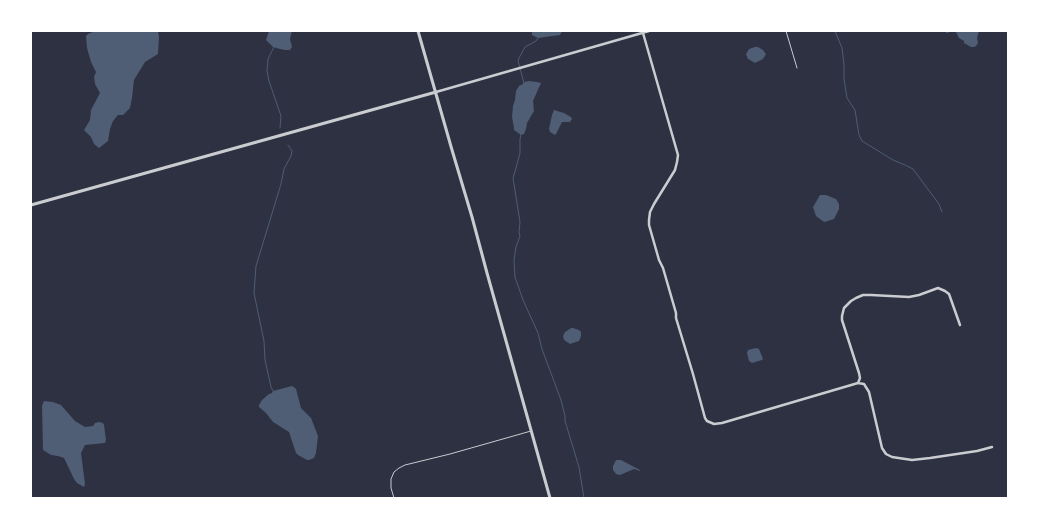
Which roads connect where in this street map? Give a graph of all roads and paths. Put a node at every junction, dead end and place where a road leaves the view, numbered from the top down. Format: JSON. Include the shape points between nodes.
{"nodes":[{"id":1,"x":418,"y":31,"type":"edge"},
{"id":2,"x":649,"y":31,"type":"edge"},
{"id":3,"x":786,"y":31,"type":"edge"},
{"id":4,"x":644,"y":33,"type":"junction"},
{"id":5,"x":797,"y":68,"type":"dead end"},
{"id":6,"x":436,"y":92,"type":"junction"},
{"id":7,"x":31,"y":205,"type":"edge"},
{"id":8,"x":960,"y":325,"type":"dead end"},
{"id":9,"x":858,"y":383,"type":"junction"},
{"id":10,"x":531,"y":431,"type":"junction"},
{"id":11,"x":992,"y":447,"type":"dead end"},
{"id":12,"x":394,"y":498,"type":"edge"},
{"id":13,"x":550,"y":498,"type":"edge"}],
"edges":[{"from":1,"to":6,"type":"street"},
{"from":2,"to":4,"type":"street"},
{"from":3,"to":5,"type":"lane"},
{"from":4,"to":6,"type":"street"},
{"from":4,"to":9,"type":"street","via":[[678,154],[675,170],[650,212],[649,225],[705,418],[714,424],[722,423]]},
{"from":6,"to":7,"type":"street"},
{"from":6,"to":10,"type":"street"},
{"from":8,"to":9,"type":"street","via":[[951,297],[942,289],[909,297],[863,295],[856,298],[844,308],[842,320],[859,373]]},
{"from":9,"to":11,"type":"street","via":[[864,384],[870,392],[882,448],[892,457],[912,460]]},
{"from":10,"to":12,"type":"lane","via":[[402,466],[394,472],[391,479]]},
{"from":10,"to":13,"type":"street"}]}
